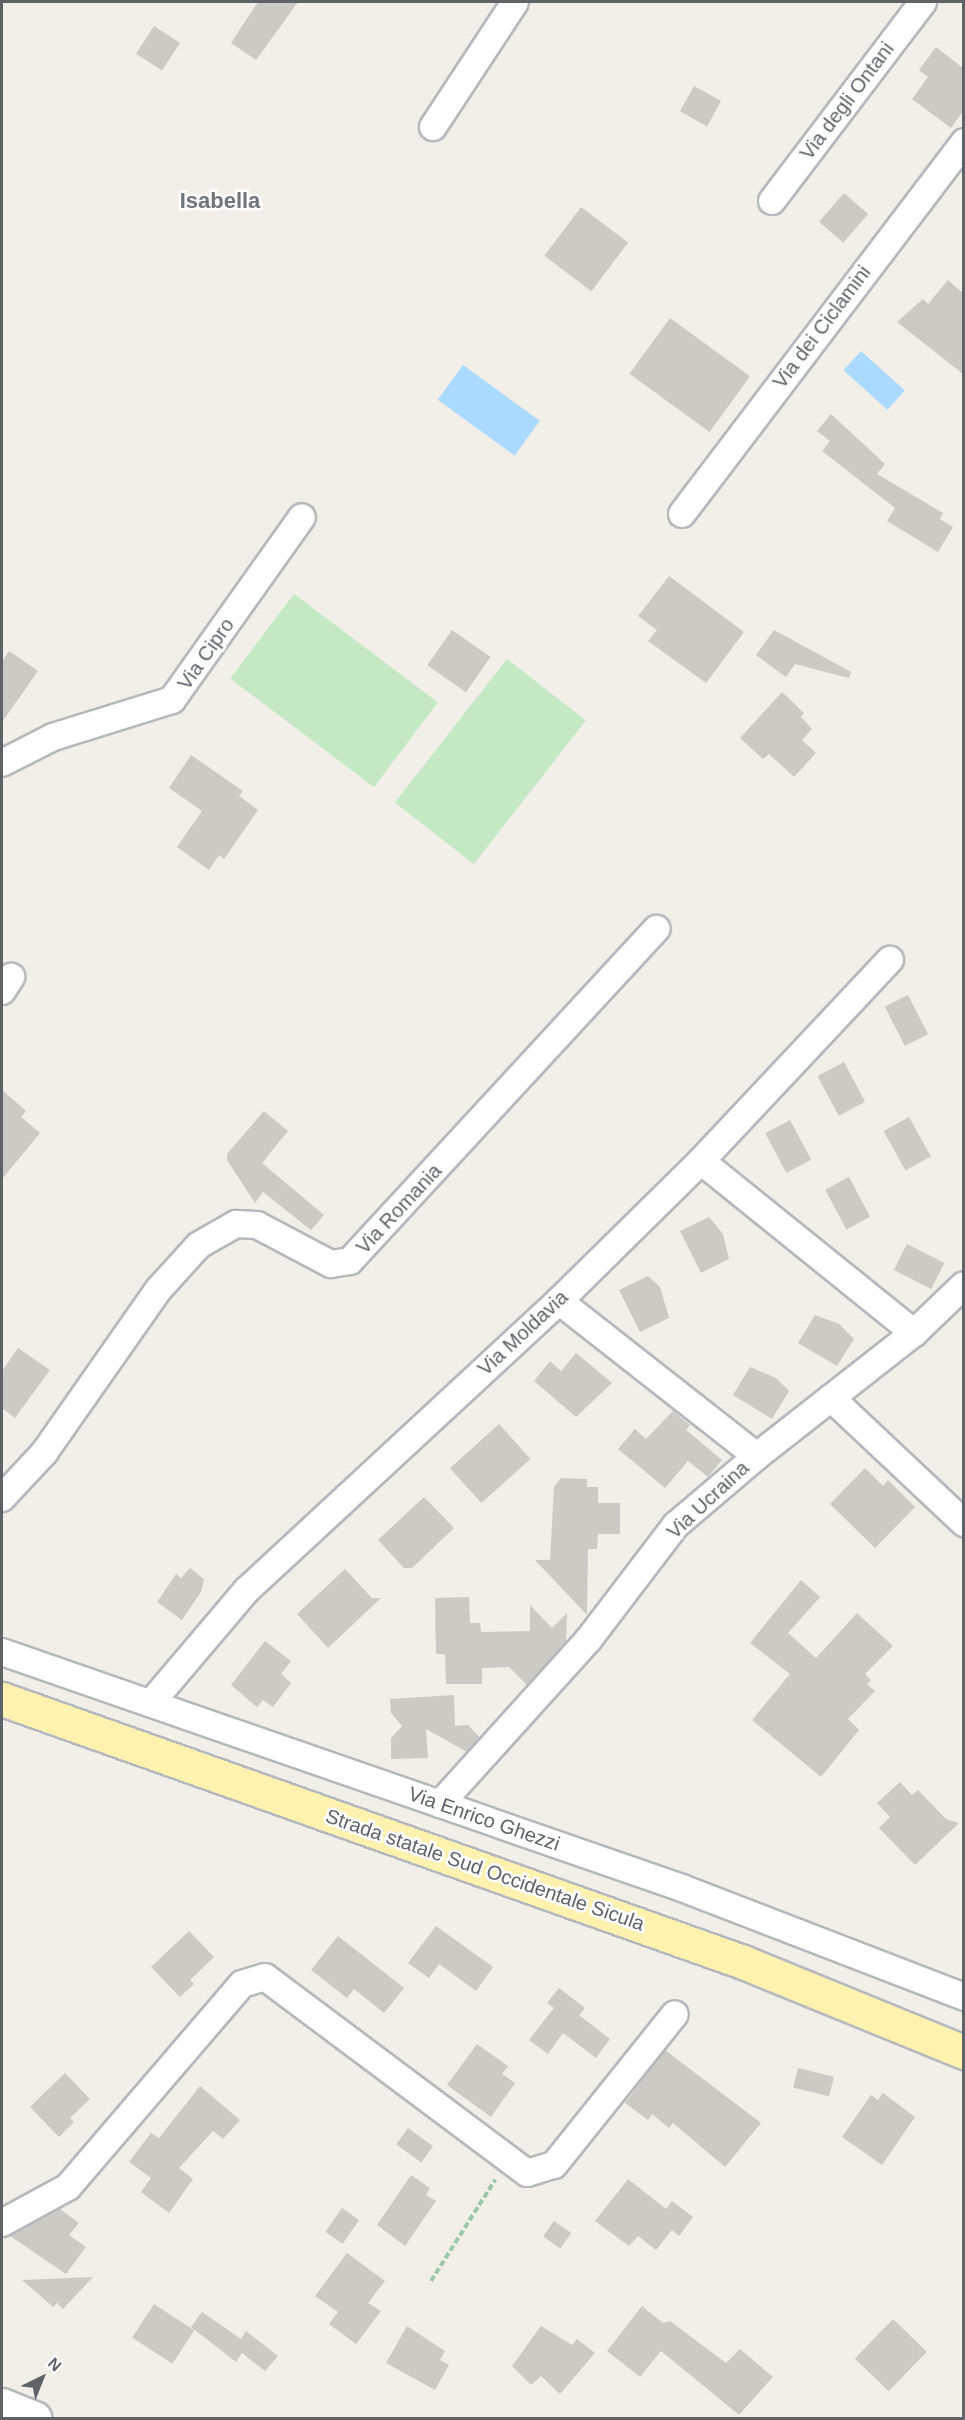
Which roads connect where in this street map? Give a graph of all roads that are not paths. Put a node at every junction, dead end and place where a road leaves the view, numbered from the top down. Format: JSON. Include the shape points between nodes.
{"nodes":[{"id":1,"x":515,"y":2,"type":"edge"},
{"id":2,"x":923,"y":2,"type":"edge"},
{"id":3,"x":433,"y":127,"type":"dead end"},
{"id":4,"x":963,"y":142,"type":"edge"},
{"id":5,"x":772,"y":201,"type":"dead end"},
{"id":6,"x":682,"y":514,"type":"dead end"},
{"id":7,"x":302,"y":517,"type":"dead end"},
{"id":8,"x":2,"y":763,"type":"edge"},
{"id":9,"x":656,"y":929,"type":"dead end"},
{"id":10,"x":890,"y":960,"type":"dead end"},
{"id":11,"x":701,"y":1161,"type":"junction"},
{"id":12,"x":963,"y":1285,"type":"edge"},
{"id":13,"x":559,"y":1301,"type":"junction"},
{"id":14,"x":914,"y":1333,"type":"junction"},
{"id":15,"x":831,"y":1398,"type":"junction"},
{"id":16,"x":757,"y":1456,"type":"junction"},
{"id":17,"x":2,"y":1498,"type":"edge"},
{"id":18,"x":963,"y":1523,"type":"edge"},
{"id":19,"x":2,"y":1652,"type":"edge"},
{"id":20,"x":2,"y":1699,"type":"edge"},
{"id":21,"x":151,"y":1703,"type":"junction"},
{"id":22,"x":440,"y":1804,"type":"junction"},
{"id":23,"x":963,"y":1997,"type":"edge"},
{"id":24,"x":675,"y":2014,"type":"dead end"},
{"id":25,"x":963,"y":2052,"type":"edge"},
{"id":26,"x":2,"y":2223,"type":"edge"},
{"id":27,"x":2,"y":2405,"type":"edge"},
{"id":28,"x":35,"y":2418,"type":"edge"}],
"edges":[{"from":1,"to":3,"type":"street"},
{"from":2,"to":5,"type":"street","name":"Via degli Ontani"},
{"from":4,"to":6,"type":"street","name":"Via dei Ciclamini"},
{"from":7,"to":8,"type":"street","name":"Via Cipro","via":[[172,700],[53,737]]},
{"from":9,"to":17,"type":"street","name":"Via Romania","via":[[350,1261],[331,1263],[257,1225],[236,1224],[199,1245],[159,1289],[44,1453]]},
{"from":10,"to":11,"type":"street","name":"Via Moldavia"},
{"from":11,"to":13,"type":"street","name":"Via Moldavia"},
{"from":11,"to":14,"type":"street"},
{"from":12,"to":14,"type":"street","name":"Via Ucraina"},
{"from":13,"to":16,"type":"street"},
{"from":13,"to":21,"type":"street","name":"Via Moldavia","via":[[247,1590]]},
{"from":14,"to":15,"type":"street","name":"Via Ucraina"},
{"from":15,"to":16,"type":"street","name":"Via Ucraina"},
{"from":15,"to":18,"type":"street"},
{"from":16,"to":22,"type":"street","name":"Via Ucraina","via":[[676,1525],[589,1639]]},
{"from":19,"to":21,"type":"street","name":"Via Enrico Ghezzi"},
{"from":20,"to":25,"type":"main road","name":"Strada statale Sud Occidentale Sicula","via":[[743,1962]]},
{"from":21,"to":22,"type":"street","name":"Via Enrico Ghezzi"},
{"from":22,"to":23,"type":"street","name":"Via Enrico Ghezzi","via":[[682,1887]]},
{"from":24,"to":26,"type":"street","via":[[554,2165],[527,2173],[265,1977],[242,1984],[68,2187]]},
{"from":27,"to":28,"type":"street"}]}
